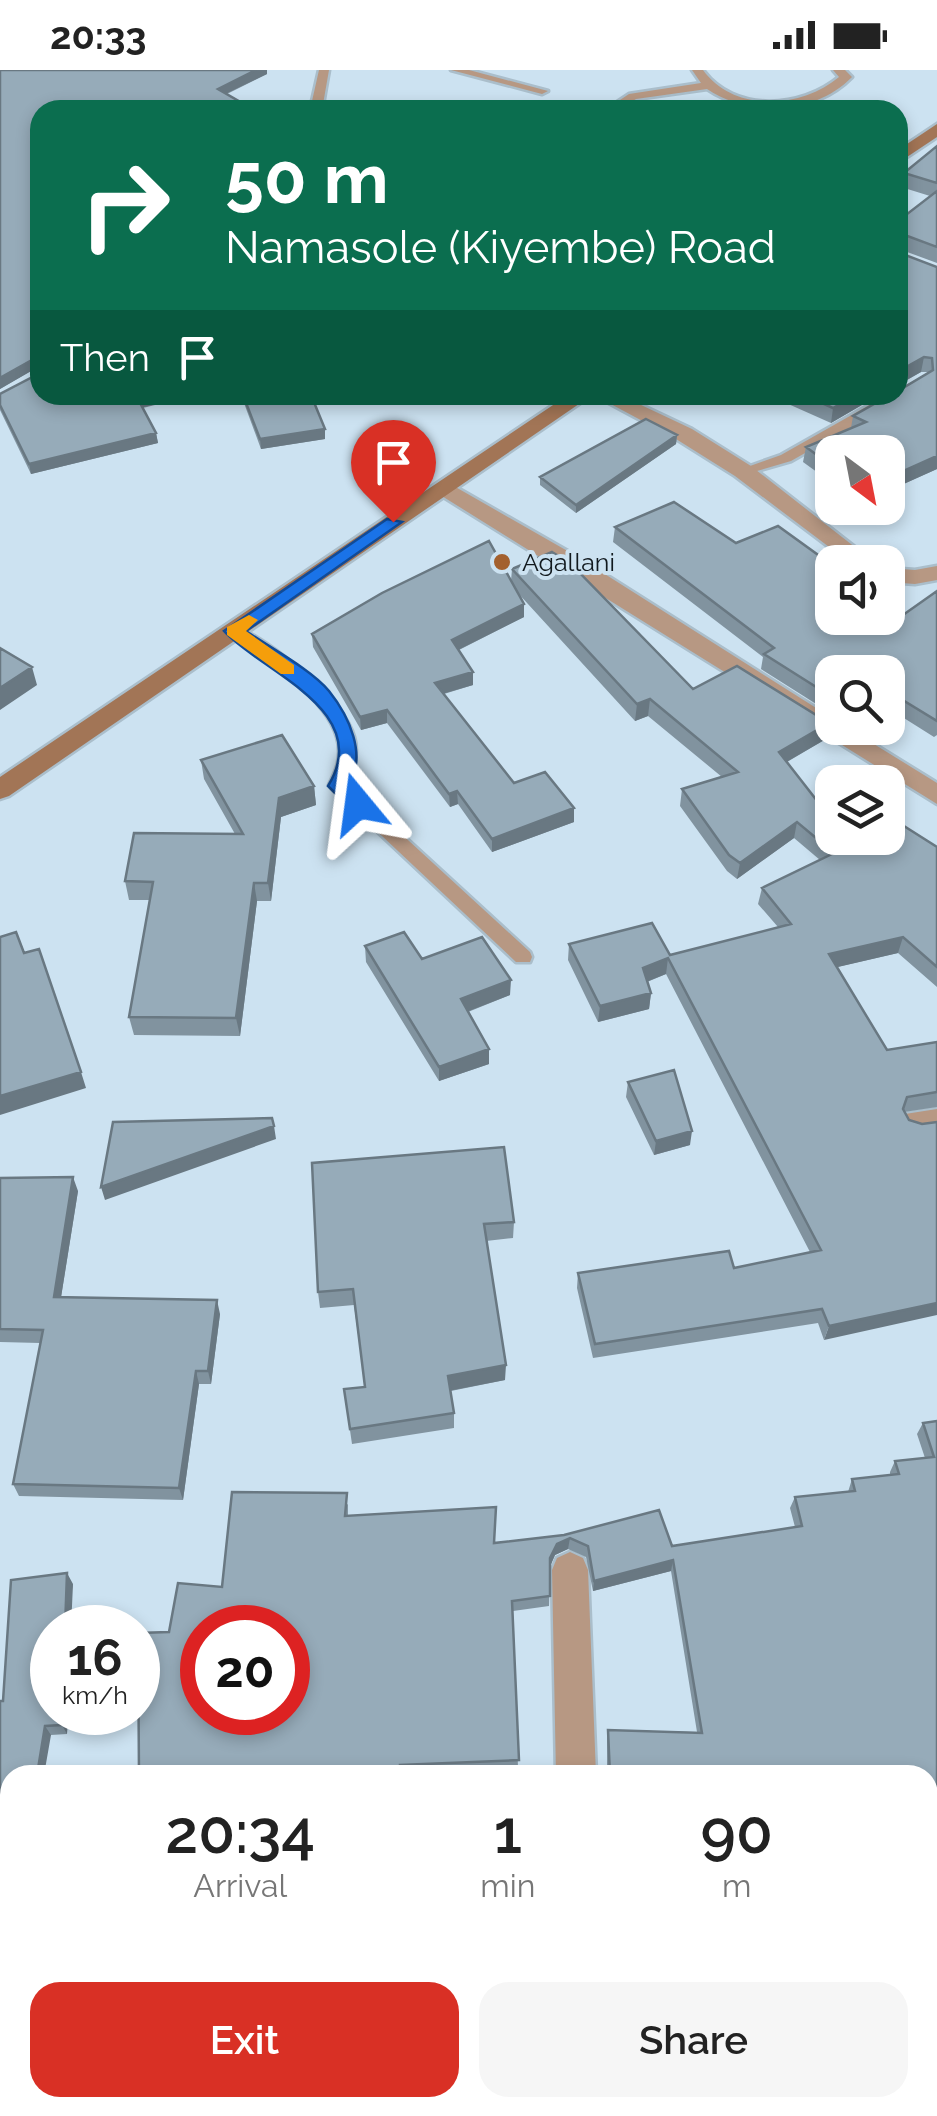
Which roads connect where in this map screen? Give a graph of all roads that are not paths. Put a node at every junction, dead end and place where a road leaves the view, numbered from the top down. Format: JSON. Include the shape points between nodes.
{"nodes":[{"id":1,"x":324,"y":70,"type":"edge"},
{"id":2,"x":456,"y":70,"type":"edge"},
{"id":3,"x":696,"y":70,"type":"edge"},
{"id":4,"x":838,"y":70,"type":"edge"},
{"id":5,"x":706,"y":86,"type":"junction"},
{"id":6,"x":542,"y":91,"type":"dead end"},
{"id":7,"x":318,"y":100,"type":"edge"},
{"id":8,"x":626,"y":100,"type":"edge"},
{"id":9,"x":734,"y":100,"type":"edge"},
{"id":10,"x":806,"y":100,"type":"edge"},
{"id":11,"x":937,"y":129,"type":"edge"},
{"id":12,"x":908,"y":151,"type":"edge"},
{"id":13,"x":567,"y":405,"type":"edge"},
{"id":14,"x":625,"y":405,"type":"edge"},
{"id":15,"x":879,"y":405,"type":"edge"},
{"id":16,"x":743,"y":471,"type":"junction"},
{"id":17,"x":445,"y":488,"type":"junction"},
{"id":18,"x":841,"y":545,"type":"edge"},
{"id":19,"x":937,"y":573,"type":"edge"},
{"id":20,"x":905,"y":576,"type":"edge"},
{"id":21,"x":234,"y":631,"type":"junction"},
{"id":22,"x":0,"y":790,"type":"edge"},
{"id":23,"x":937,"y":795,"type":"edge"},
{"id":24,"x":523,"y":957,"type":"dead end"},
{"id":25,"x":570,"y":1570,"type":"dead end"},
{"id":26,"x":576,"y":1765,"type":"edge"}],
"edges":[{"from":1,"to":7,"type":"lane"},
{"from":2,"to":6,"type":"lane"},
{"from":3,"to":5,"type":"lane"},
{"from":4,"to":10,"type":"lane","via":[[846,77],[834,91]]},
{"from":5,"to":8,"type":"lane"},
{"from":5,"to":9,"type":"lane"},
{"from":11,"to":12,"type":"main road"},
{"from":13,"to":17,"type":"main road"},
{"from":14,"to":16,"type":"street"},
{"from":15,"to":16,"type":"lane","via":[[786,458]]},
{"from":16,"to":18,"type":"street"},
{"from":17,"to":21,"type":"main road"},
{"from":17,"to":23,"type":"street"},
{"from":19,"to":20,"type":"street"},
{"from":21,"to":22,"type":"main road"},
{"from":21,"to":24,"type":"lane","via":[[321,693],[345,736],[348,771],[338,786]]},
{"from":25,"to":26,"type":"street"}]}
